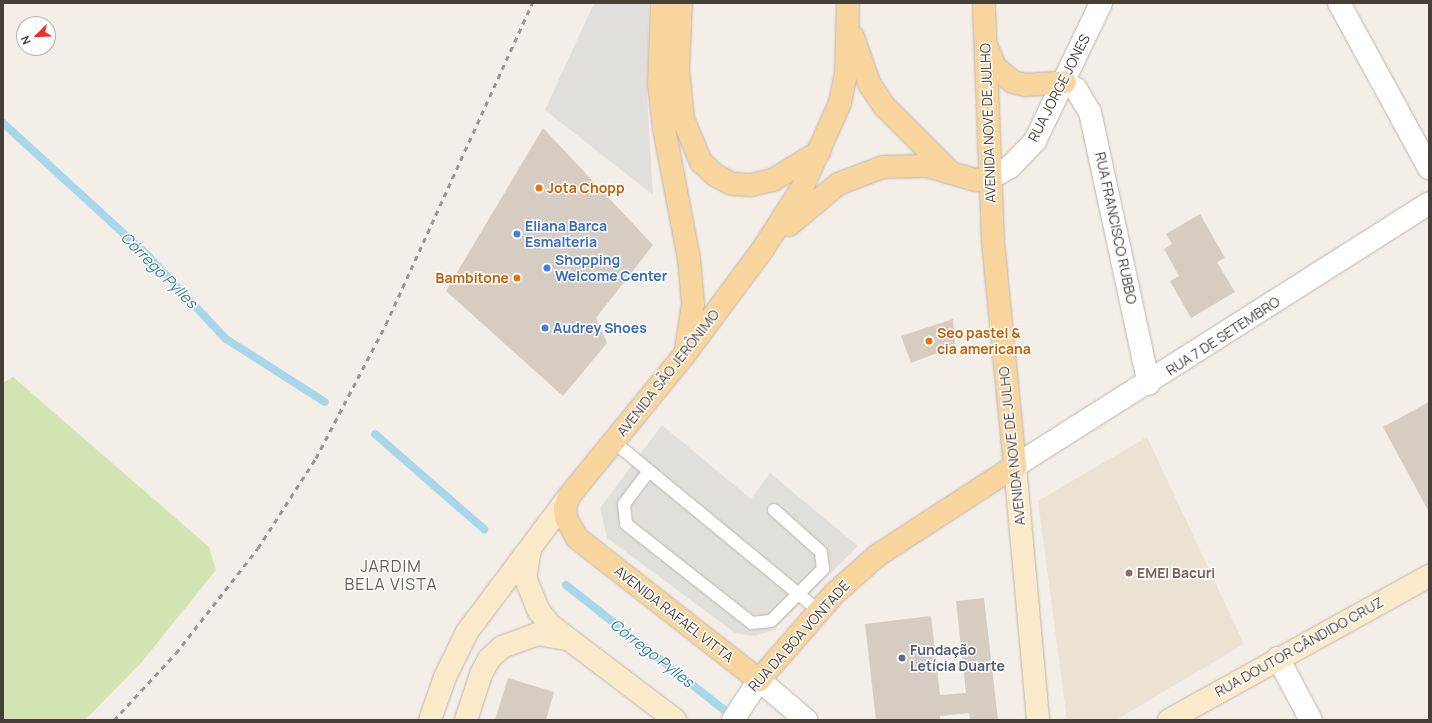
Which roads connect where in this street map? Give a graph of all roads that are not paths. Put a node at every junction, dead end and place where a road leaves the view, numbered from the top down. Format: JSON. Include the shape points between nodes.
{"nodes":[{"id":1,"x":662,"y":3,"type":"edge"},
{"id":2,"x":681,"y":3,"type":"edge"},
{"id":3,"x":984,"y":3,"type":"edge"},
{"id":4,"x":1101,"y":3,"type":"edge"},
{"id":5,"x":1338,"y":3,"type":"edge"},
{"id":6,"x":848,"y":6,"type":"edge"},
{"id":7,"x":985,"y":38,"type":"junction"},
{"id":8,"x":1065,"y":82,"type":"junction"},
{"id":9,"x":820,"y":152,"type":"junction"},
{"id":10,"x":1429,"y":168,"type":"edge"},
{"id":11,"x":951,"y":173,"type":"junction"},
{"id":12,"x":989,"y":179,"type":"junction"},
{"id":13,"x":1429,"y":203,"type":"edge"},
{"id":14,"x":763,"y":249,"type":"junction"},
{"id":15,"x":685,"y":354,"type":"junction"},
{"id":16,"x":1150,"y":384,"type":"junction"},
{"id":17,"x":614,"y":442,"type":"junction"},
{"id":18,"x":1015,"y":466,"type":"junction"},
{"id":19,"x":649,"y":471,"type":"junction"},
{"id":20,"x":569,"y":496,"type":"junction"},
{"id":21,"x":774,"y":510,"type":"dead end"},
{"id":22,"x":531,"y":546,"type":"junction"},
{"id":23,"x":1429,"y":576,"type":"edge"},
{"id":24,"x":798,"y":593,"type":"junction"},
{"id":25,"x":819,"y":611,"type":"junction"},
{"id":26,"x":571,"y":641,"type":"junction"},
{"id":27,"x":1278,"y":658,"type":"junction"},
{"id":28,"x":753,"y":686,"type":"junction"},
{"id":29,"x":430,"y":720,"type":"edge"},
{"id":30,"x":466,"y":720,"type":"edge"},
{"id":31,"x":675,"y":720,"type":"edge"},
{"id":32,"x":733,"y":720,"type":"edge"},
{"id":33,"x":806,"y":720,"type":"edge"},
{"id":34,"x":1038,"y":720,"type":"edge"},
{"id":35,"x":1169,"y":720,"type":"edge"},
{"id":36,"x":1311,"y":720,"type":"edge"}],
"edges":[{"from":1,"to":15,"type":"main road","via":[[659,84],[664,128],[689,259],[693,304]]},
{"from":2,"to":9,"type":"main road","via":[[678,69],[683,120],[701,162],[715,175],[732,184],[751,185],[773,180]]},
{"from":3,"to":7,"type":"main road","name":"AVENIDA NOVE DE JULHO"},
{"from":4,"to":8,"type":"street","name":"RUA JORGE JONES"},
{"from":5,"to":10,"type":"street"},
{"from":6,"to":9,"type":"main road","name":"AVENIDA SÃO JERÔNIMO","via":[[846,74],[840,103]]},
{"from":6,"to":11,"type":"main road","via":[[859,58],[870,84],[884,106]]},
{"from":7,"to":8,"type":"main road","via":[[995,67],[1013,82],[1026,85]]},
{"from":7,"to":12,"type":"main road","name":"AVENIDA NOVE DE JULHO"},
{"from":8,"to":12,"type":"street","name":"RUA JORGE JONES","via":[[1035,141],[1010,168]]},
{"from":8,"to":16,"type":"street","name":"RUA FRANCISCO RUBBO","via":[[1076,89],[1090,112]]},
{"from":9,"to":14,"type":"main road","name":"AVENIDA SÃO JERÔNIMO"},
{"from":11,"to":12,"type":"main road","via":[[975,180]]},
{"from":11,"to":14,"type":"main road","via":[[927,166],[905,165],[862,172],[811,203]]},
{"from":12,"to":18,"type":"main road","name":"AVENIDA NOVE DE JULHO","via":[[998,321]]},
{"from":13,"to":16,"type":"street","name":"RUA 7 DE SETEMBRO"},
{"from":14,"to":15,"type":"main road","name":"AVENIDA SÃO JERÔNIMO"},
{"from":15,"to":17,"type":"main road","name":"AVENIDA SÃO JERÔNIMO"},
{"from":16,"to":18,"type":"street","name":"RUA 7 DE SETEMBRO"},
{"from":17,"to":19,"type":"lane"},
{"from":17,"to":20,"type":"main road","name":"AVENIDA SÃO JERÔNIMO"},
{"from":18,"to":25,"type":"main road","name":"RUA DA BOA VONTADE","via":[[878,555]]},
{"from":18,"to":34,"type":"main road","name":"AVENIDA NOVE DE JULHO"},
{"from":19,"to":24,"type":"lane"},
{"from":19,"to":24,"type":"lane","via":[[624,504],[626,524],[752,623],[771,622]]},
{"from":20,"to":22,"type":"main road","name":"AVENIDA SÃO JERÔNIMO"},
{"from":20,"to":28,"type":"main road","name":"AVENIDA RAFAEL VITTA","via":[[566,518],[577,538]]},
{"from":21,"to":24,"type":"lane","via":[[821,552],[823,569]]},
{"from":22,"to":26,"type":"main road","via":[[526,577],[530,594],[550,625]]},
{"from":22,"to":29,"type":"main road","name":"AVENIDA SÃO JERÔNIMO","via":[[467,632],[445,677]]},
{"from":23,"to":27,"type":"main road","name":"RUA DOUTOR CÂNDIDO CRUZ"},
{"from":24,"to":25,"type":"lane"},
{"from":25,"to":28,"type":"main road","name":"RUA DA BOA VONTADE"},
{"from":26,"to":30,"type":"main road","via":[[554,634],[537,634],[502,647],[489,659],[481,674]]},
{"from":26,"to":31,"type":"main road"},
{"from":27,"to":35,"type":"main road","name":"RUA DOUTOR CÂNDIDO CRUZ"},
{"from":27,"to":36,"type":"street"},
{"from":28,"to":32,"type":"street","name":"RUA DA BOA VONTADE"},
{"from":28,"to":33,"type":"street","name":"AVENIDA RAFAEL VITTA"}]}
